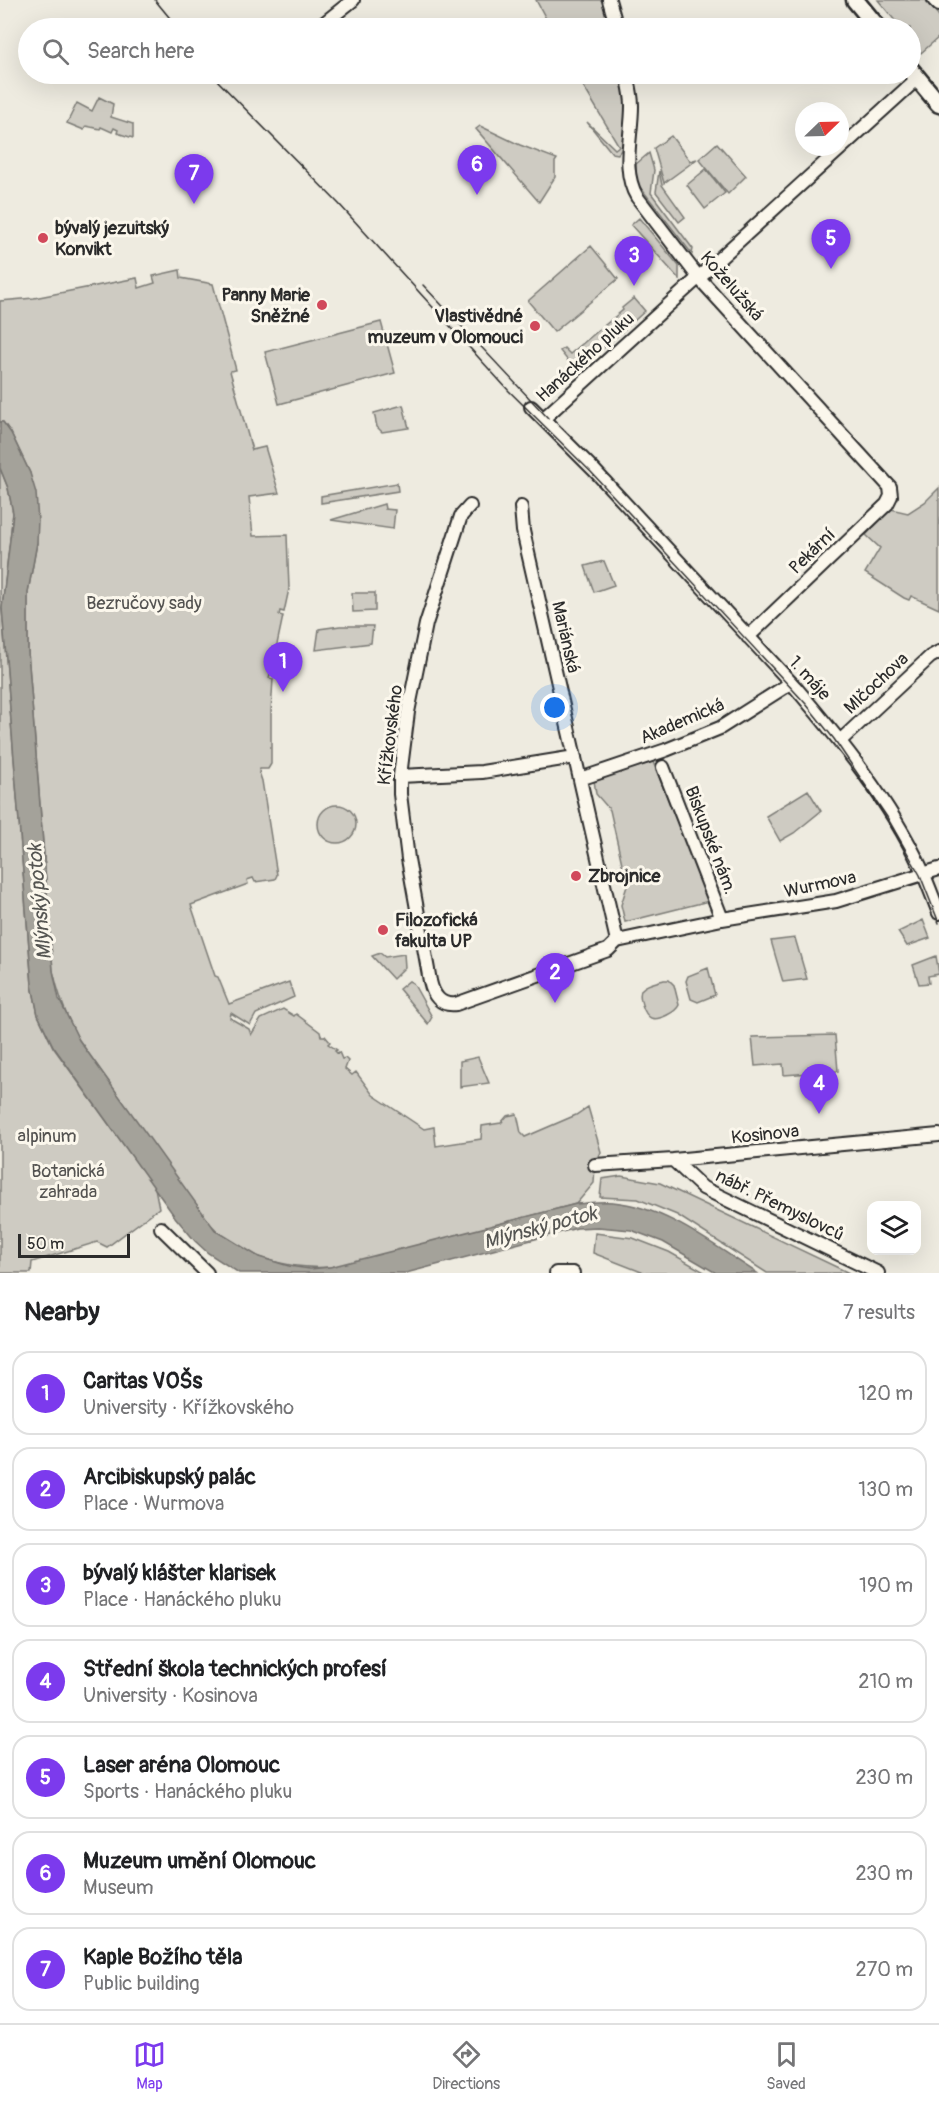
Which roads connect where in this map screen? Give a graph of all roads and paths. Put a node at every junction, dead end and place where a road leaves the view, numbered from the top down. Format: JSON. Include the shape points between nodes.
{"nodes":[{"id":1,"x":353,"y":0,"type":"edge"},
{"id":2,"x":609,"y":0,"type":"edge"},
{"id":3,"x":855,"y":0,"type":"edge"},
{"id":4,"x":934,"y":0,"type":"edge"},
{"id":5,"x":939,"y":5,"type":"edge"},
{"id":6,"x":330,"y":18,"type":"edge"},
{"id":7,"x":614,"y":18,"type":"edge"},
{"id":8,"x":870,"y":18,"type":"edge"},
{"id":9,"x":921,"y":82,"type":"edge"},
{"id":10,"x":629,"y":84,"type":"edge"},
{"id":11,"x":902,"y":84,"type":"edge"},
{"id":12,"x":939,"y":104,"type":"edge"},
{"id":13,"x":699,"y":278,"type":"junction"},
{"id":14,"x":531,"y":407,"type":"dead end"},
{"id":15,"x":543,"y":419,"type":"junction"},
{"id":16,"x":890,"y":487,"type":"joint"},
{"id":17,"x":470,"y":506,"type":"dead end"},
{"id":18,"x":521,"y":507,"type":"dead end"},
{"id":19,"x":748,"y":637,"type":"junction"},
{"id":20,"x":939,"y":652,"type":"edge"},
{"id":21,"x":791,"y":683,"type":"junction"},
{"id":22,"x":840,"y":741,"type":"junction"},
{"id":23,"x":575,"y":757,"type":"junction"},
{"id":24,"x":663,"y":767,"type":"dead end"},
{"id":25,"x":400,"y":776,"type":"junction"},
{"id":26,"x":580,"y":778,"type":"junction"},
{"id":27,"x":939,"y":869,"type":"edge"},
{"id":28,"x":924,"y":874,"type":"junction"},
{"id":29,"x":939,"y":913,"type":"edge"},
{"id":30,"x":722,"y":919,"type":"junction"},
{"id":31,"x":618,"y":941,"type":"junction"},
{"id":32,"x":939,"y":1135,"type":"edge"},
{"id":33,"x":673,"y":1160,"type":"junction"},
{"id":34,"x":595,"y":1165,"type":"dead end"},
{"id":35,"x":161,"y":1228,"type":"dead end"},
{"id":36,"x":206,"y":1272,"type":"edge"},
{"id":37,"x":556,"y":1273,"type":"edge"},
{"id":38,"x":573,"y":1273,"type":"edge"},
{"id":39,"x":878,"y":1273,"type":"edge"}],
"edges":[{"from":1,"to":6,"type":"street"},
{"from":2,"to":7,"type":"street"},
{"from":3,"to":8,"type":"main road"},
{"from":4,"to":5,"type":"street"},
{"from":9,"to":12,"type":"main road"},
{"from":10,"to":13,"type":"street","name":"Koželužská","via":[[632,106],[630,185]]},
{"from":11,"to":13,"type":"street","name":"Hanáckého pluku"},
{"from":13,"to":15,"type":"street","name":"Hanáckého pluku"},
{"from":13,"to":16,"type":"street","name":"Koželužská"},
{"from":14,"to":15,"type":"street","name":"1. máje"},
{"from":15,"to":19,"type":"street","name":"1. máje"},
{"from":16,"to":19,"type":"street","name":"Pekární","via":[[887,504]]},
{"from":17,"to":25,"type":"street","name":"Křížkovského","via":[[461,516],[426,624]]},
{"from":18,"to":23,"type":"street","name":"Mariánská"},
{"from":19,"to":21,"type":"street","name":"1. máje"},
{"from":20,"to":22,"type":"street","name":"Mlčochova"},
{"from":21,"to":22,"type":"street","name":"1. máje"},
{"from":21,"to":26,"type":"street","name":"Akademická","via":[[720,728]]},
{"from":22,"to":28,"type":"street","name":"1. máje","via":[[894,820]]},
{"from":23,"to":25,"type":"street","via":[[482,772]]},
{"from":23,"to":26,"type":"street"},
{"from":24,"to":30,"type":"street","name":"Biskupské nám."},
{"from":25,"to":31,"type":"street","name":"Křížkovského","via":[[408,859],[436,997],[456,1004],[608,950]]},
{"from":26,"to":31,"type":"street"},
{"from":27,"to":28,"type":"street","name":"Wurmova"},
{"from":28,"to":29,"type":"street","name":"1. máje"},
{"from":28,"to":30,"type":"street","name":"Wurmova","via":[[836,901]]},
{"from":30,"to":31,"type":"street","name":"Biskupské nám."},
{"from":32,"to":33,"type":"street","name":"Kosinova"},
{"from":33,"to":34,"type":"street","name":"Kosinova"},
{"from":33,"to":39,"type":"street","name":"nábř. Přemyslovců","via":[[703,1188]]},
{"from":35,"to":36,"type":"street"},
{"from":37,"to":38,"type":"street"}]}
